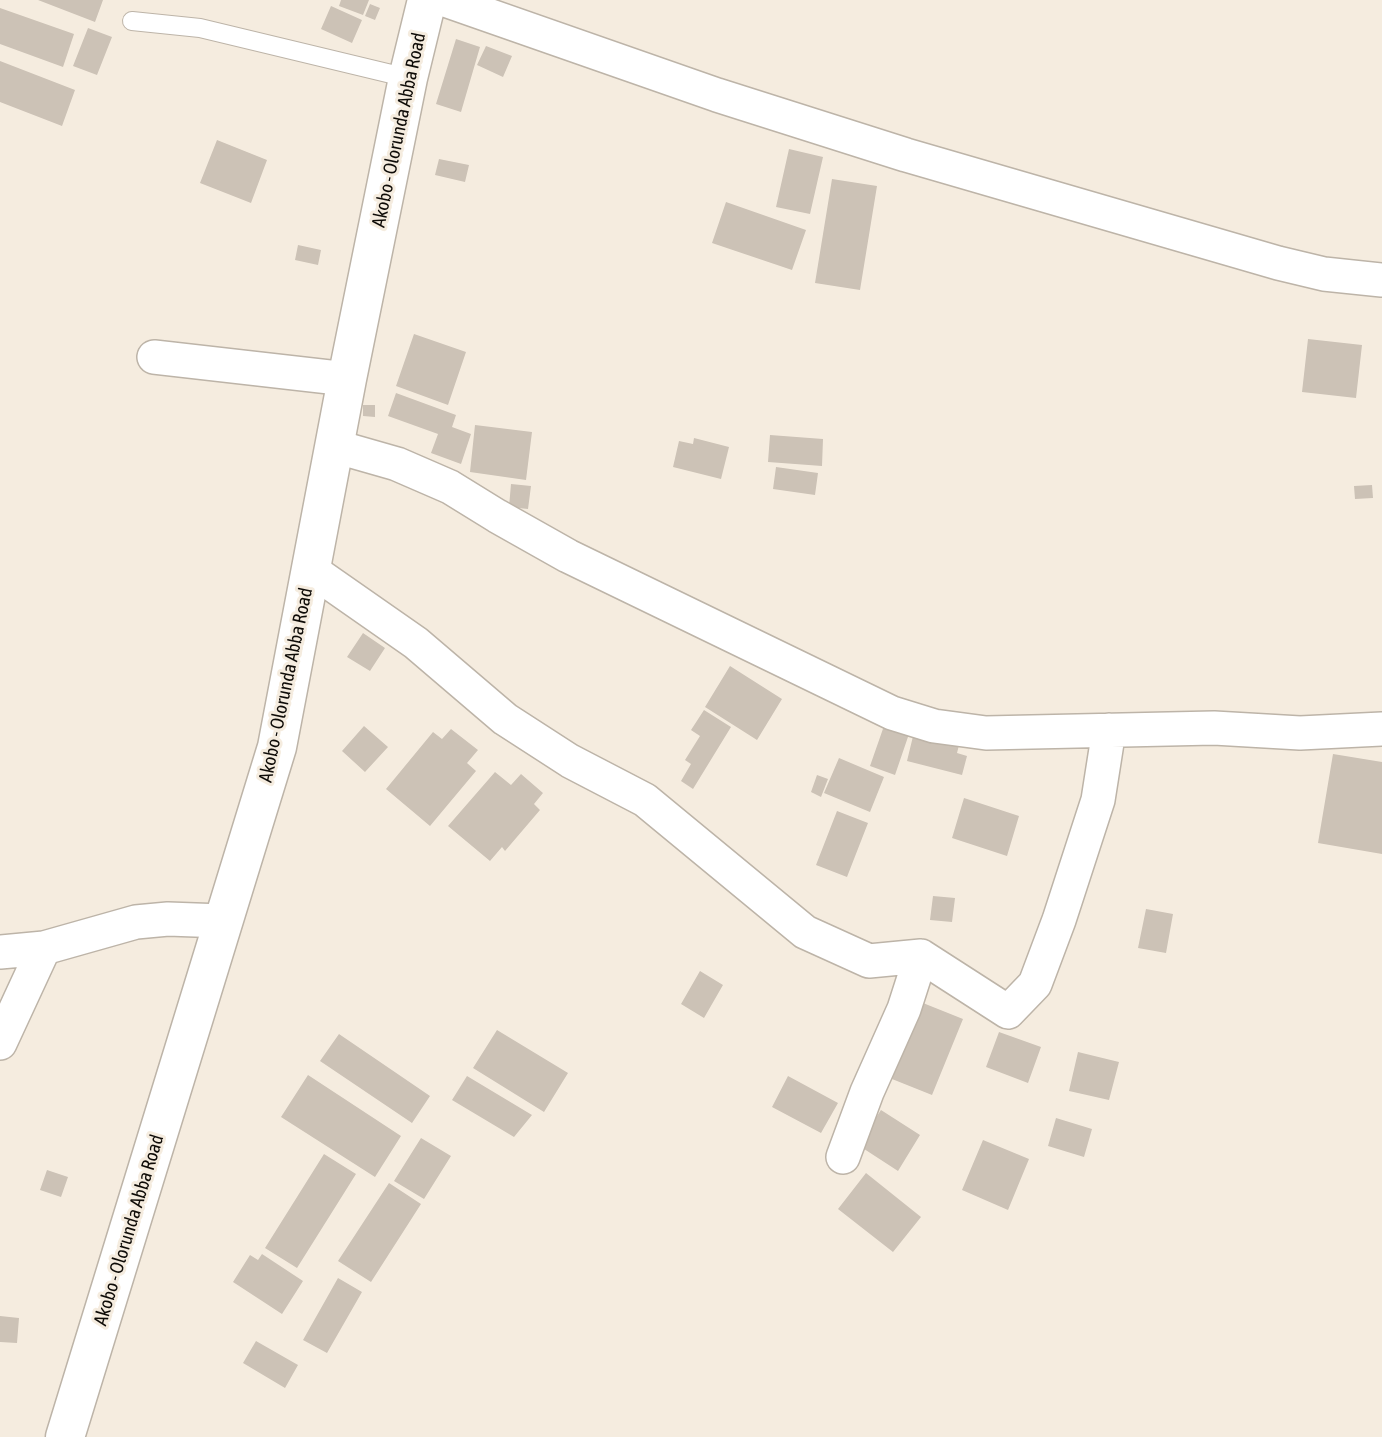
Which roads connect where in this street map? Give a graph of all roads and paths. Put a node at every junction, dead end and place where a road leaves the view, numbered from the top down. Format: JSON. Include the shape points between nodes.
{"nodes":[{"id":1,"x":427,"y":0,"type":"edge"},
{"id":2,"x":444,"y":0,"type":"edge"},
{"id":3,"x":132,"y":21,"type":"dead end"},
{"id":4,"x":408,"y":78,"type":"junction"},
{"id":5,"x":1382,"y":280,"type":"edge"},
{"id":6,"x":154,"y":358,"type":"dead end"},
{"id":7,"x":347,"y":379,"type":"junction"},
{"id":8,"x":334,"y":446,"type":"junction"},
{"id":9,"x":310,"y":569,"type":"junction"},
{"id":10,"x":1382,"y":729,"type":"edge"},
{"id":11,"x":1109,"y":730,"type":"junction"},
{"id":12,"x":223,"y":921,"type":"junction"},
{"id":13,"x":44,"y":948,"type":"junction"},
{"id":14,"x":0,"y":952,"type":"edge"},
{"id":15,"x":921,"y":956,"type":"junction"},
{"id":16,"x":0,"y":1043,"type":"edge"},
{"id":17,"x":843,"y":1157,"type":"dead end"},
{"id":18,"x":65,"y":1437,"type":"edge"}],
"edges":[{"from":1,"to":4,"type":"main road","name":"Akobo - Olorunda Abba Road"},
{"from":2,"to":5,"type":"street","via":[[906,155],[1278,263]]},
{"from":3,"to":4,"type":"lane","via":[[214,31]]},
{"from":4,"to":7,"type":"main road","name":"Akobo - Olorunda Abba Road"},
{"from":6,"to":7,"type":"street"},
{"from":7,"to":8,"type":"main road","name":"Akobo - Olorunda Abba Road"},
{"from":8,"to":9,"type":"main road","name":"Akobo - Olorunda Abba Road"},
{"from":8,"to":11,"type":"street","via":[[397,464],[450,487],[568,556],[892,713],[934,726],[986,733]]},
{"from":9,"to":12,"type":"main road","name":"Akobo - Olorunda Abba Road","via":[[277,747]]},
{"from":9,"to":15,"type":"street","via":[[416,643],[505,719],[570,761],[645,800],[805,932],[869,961]]},
{"from":10,"to":11,"type":"street","via":[[1300,733],[1214,728]]},
{"from":11,"to":15,"type":"street","via":[[1098,800],[1035,984],[1008,1012]]},
{"from":12,"to":13,"type":"street","via":[[136,922]]},
{"from":12,"to":18,"type":"main road","name":"Akobo - Olorunda Abba Road"},
{"from":13,"to":14,"type":"street"},
{"from":13,"to":16,"type":"street"},
{"from":15,"to":17,"type":"street"}]}
